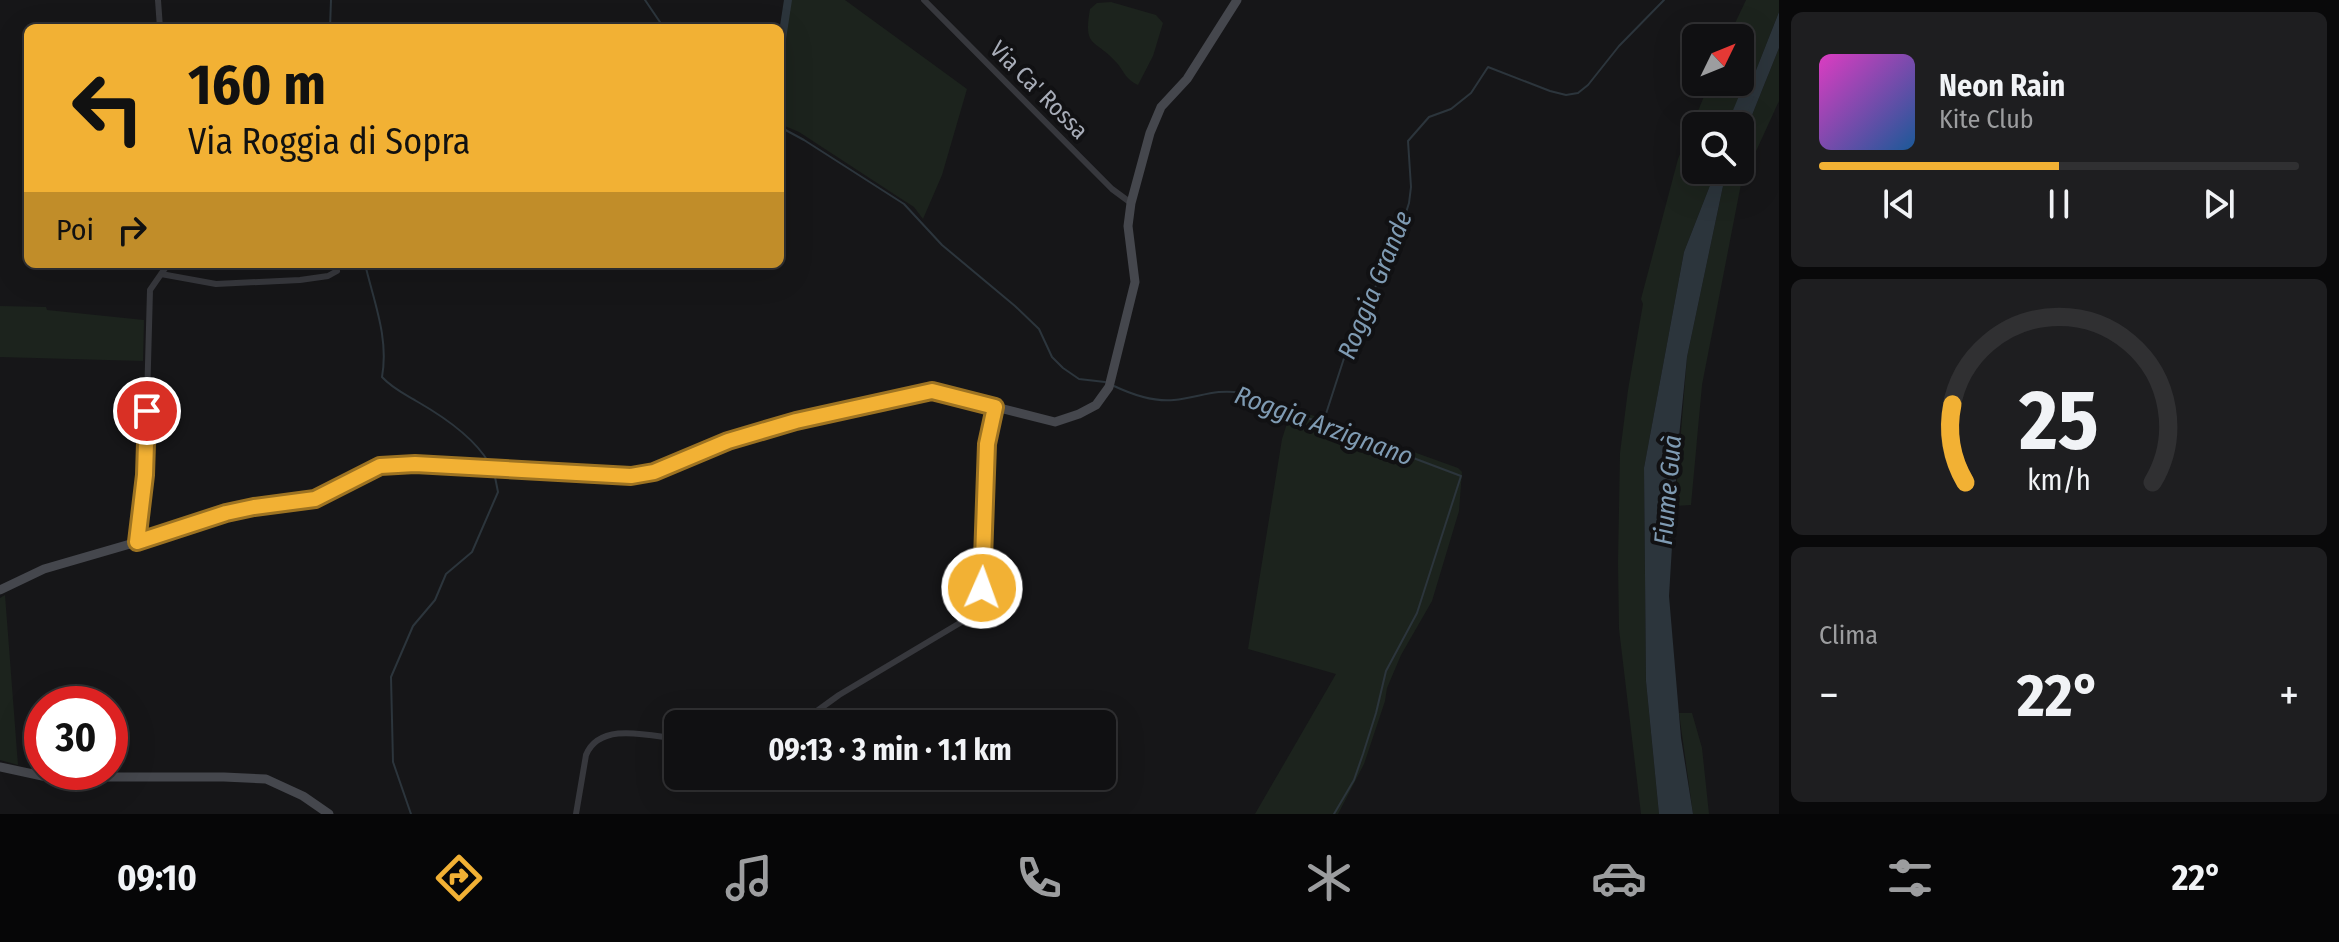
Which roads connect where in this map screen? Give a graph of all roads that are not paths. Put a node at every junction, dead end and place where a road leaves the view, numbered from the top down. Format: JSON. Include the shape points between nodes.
{"nodes":[{"id":1,"x":158,"y":0,"type":"edge"},
{"id":2,"x":924,"y":0,"type":"edge"},
{"id":3,"x":1222,"y":0,"type":"edge"},
{"id":4,"x":1236,"y":3,"type":"edge"},
{"id":5,"x":160,"y":24,"type":"edge"},
{"id":6,"x":1131,"y":203,"type":"junction"},
{"id":7,"x":165,"y":268,"type":"edge"},
{"id":8,"x":337,"y":271,"type":"dead end"},
{"id":9,"x":161,"y":274,"type":"junction"},
{"id":10,"x":995,"y":407,"type":"junction"},
{"id":11,"x":137,"y":542,"type":"junction"},
{"id":12,"x":0,"y":590,"type":"edge"},
{"id":13,"x":818,"y":710,"type":"edge"},
{"id":14,"x":664,"y":738,"type":"edge"},
{"id":15,"x":0,"y":767,"type":"edge"},
{"id":16,"x":329,"y":814,"type":"edge"},
{"id":17,"x":576,"y":814,"type":"edge"}],
"edges":[{"from":1,"to":5,"type":"street"},
{"from":2,"to":6,"type":"street","name":"Via Ca' Rossa"},
{"from":3,"to":4,"type":"street"},
{"from":4,"to":6,"type":"street","via":[[1187,79],[1161,107]]},
{"from":6,"to":10,"type":"street","via":[[1128,226],[1135,282],[1109,387],[1096,405],[1055,422]]},
{"from":7,"to":9,"type":"street"},
{"from":8,"to":9,"type":"street","via":[[300,280],[216,284]]},
{"from":9,"to":11,"type":"street","via":[[150,290],[145,475]]},
{"from":10,"to":11,"type":"street","via":[[932,391],[796,421],[631,476],[380,466],[315,499],[226,513]]},
{"from":10,"to":13,"type":"street","via":[[987,444],[985,608]]},
{"from":11,"to":12,"type":"street","via":[[44,569]]},
{"from":14,"to":17,"type":"street","via":[[623,734],[595,740],[586,755]]},
{"from":15,"to":16,"type":"street","via":[[47,777],[266,779]]}]}
